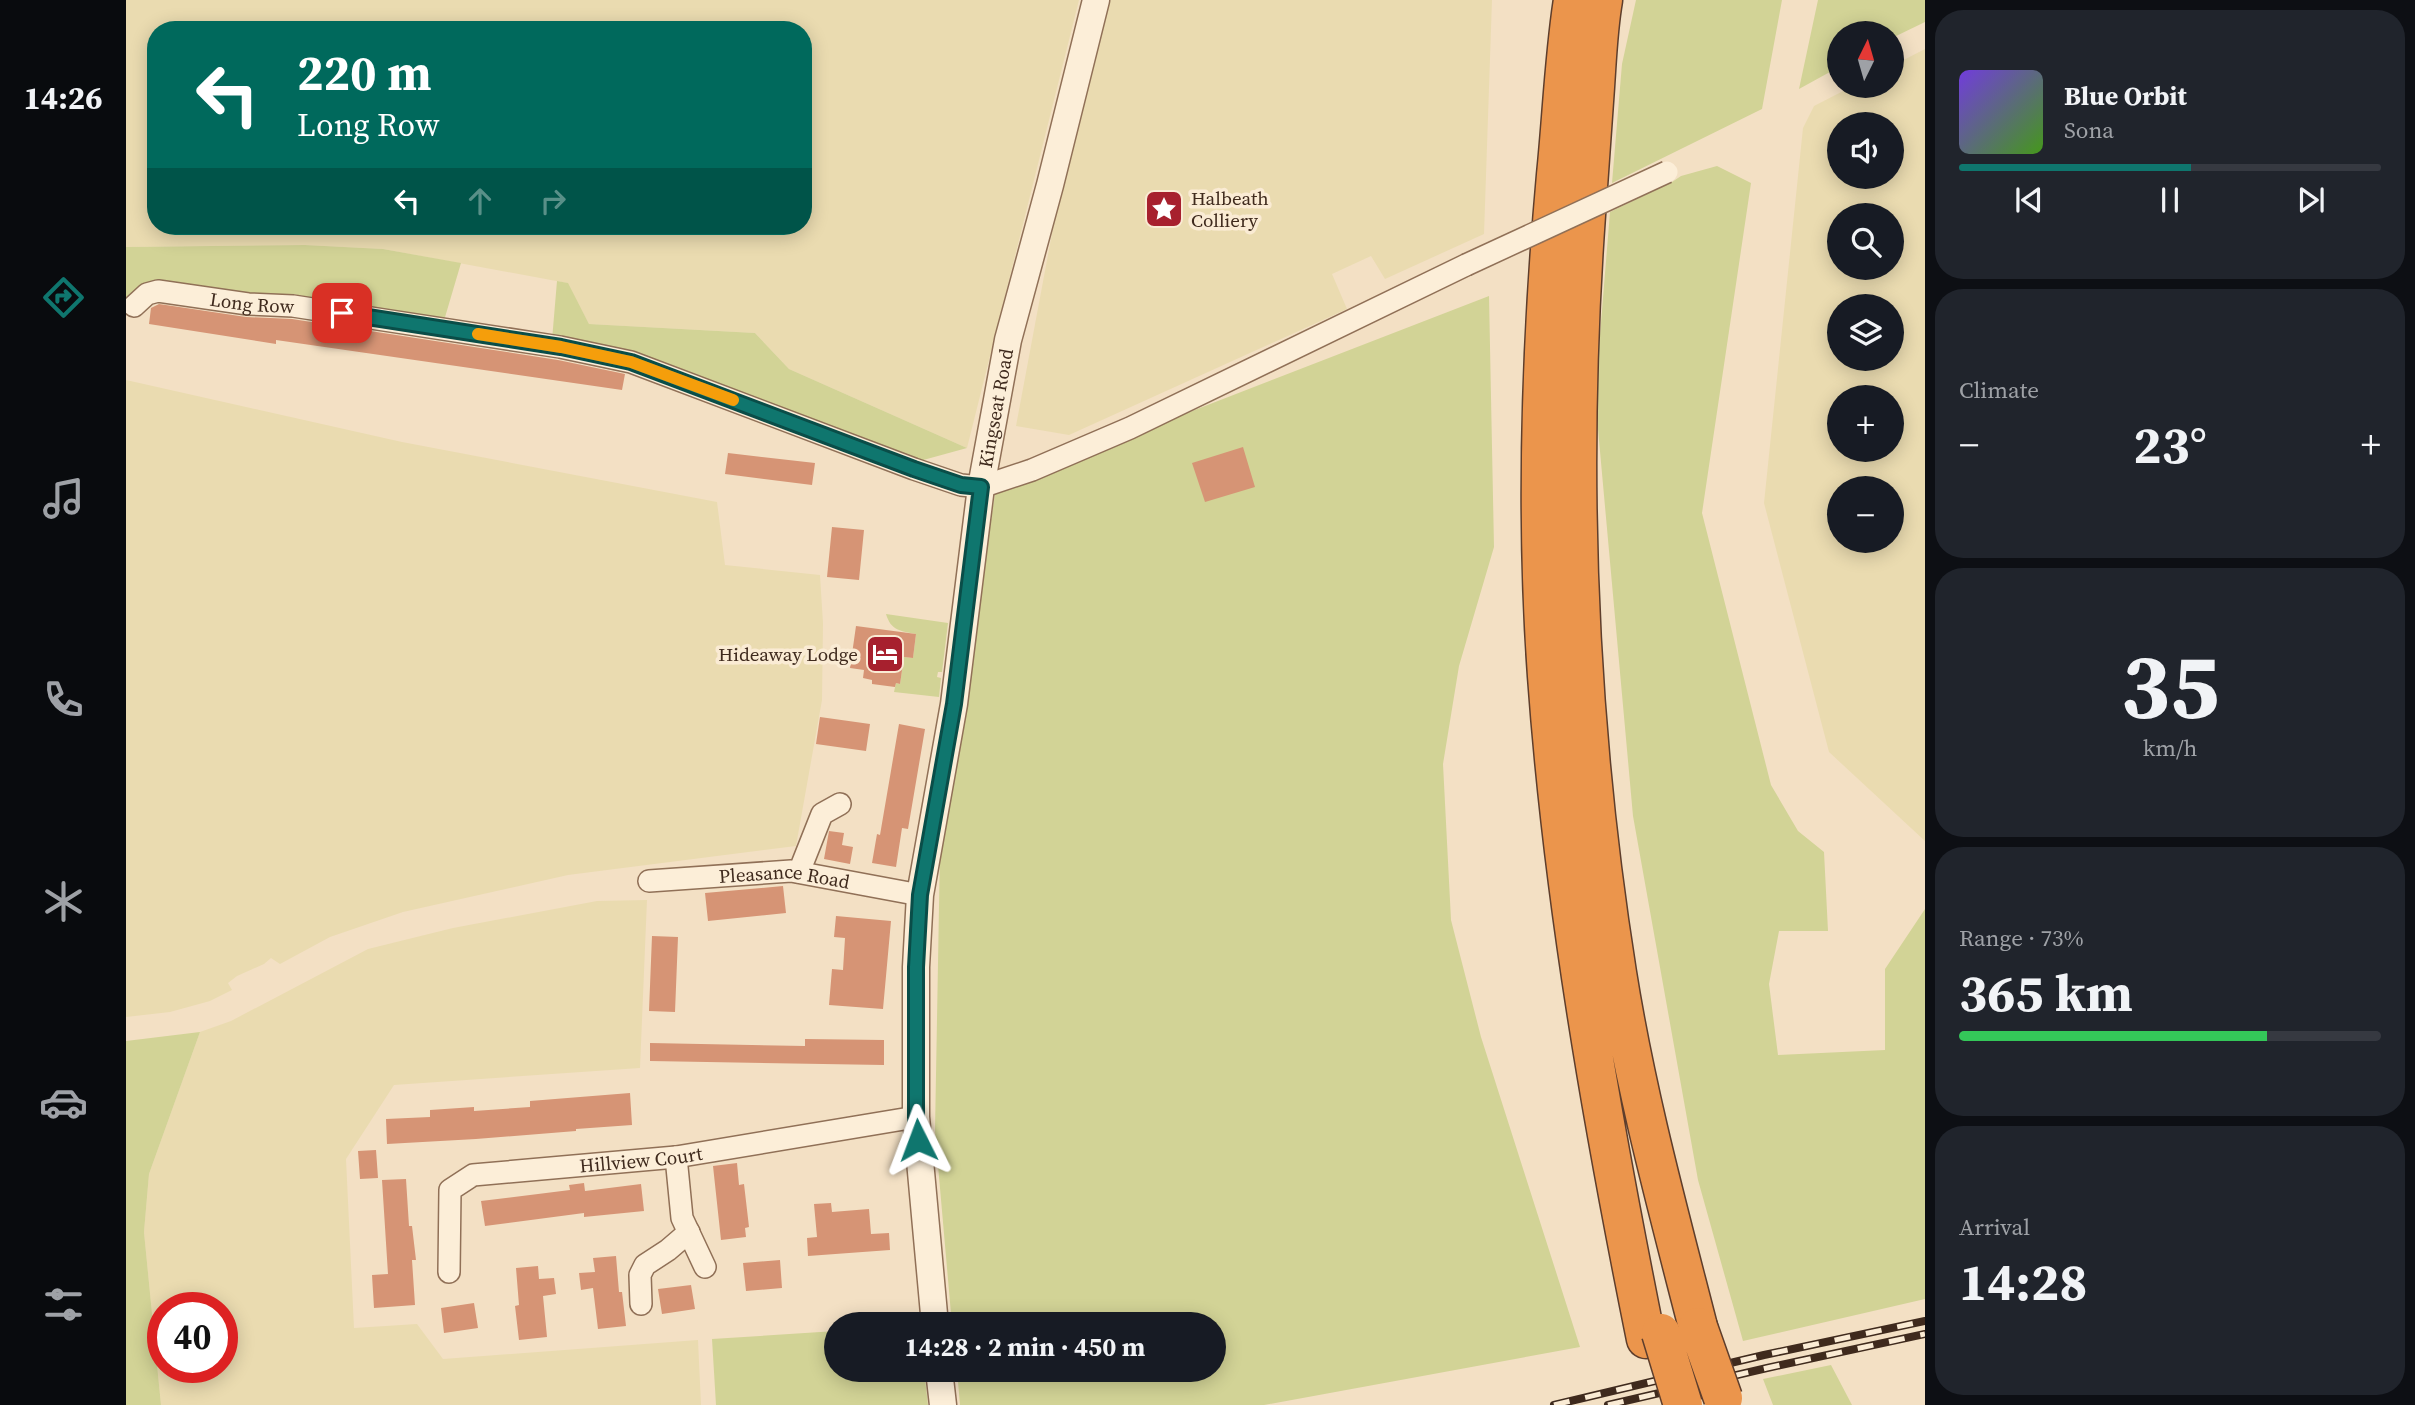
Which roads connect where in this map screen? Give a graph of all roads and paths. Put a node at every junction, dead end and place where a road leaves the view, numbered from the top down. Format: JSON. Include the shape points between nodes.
{"nodes":[{"id":1,"x":1096,"y":0,"type":"edge"},
{"id":2,"x":1573,"y":0,"type":"edge"},
{"id":3,"x":1603,"y":0,"type":"edge"},
{"id":4,"x":1670,"y":170,"type":"dead end"},
{"id":5,"x":134,"y":306,"type":"dead end"},
{"id":6,"x":981,"y":487,"type":"junction"},
{"id":7,"x":840,"y":804,"type":"dead end"},
{"id":8,"x":799,"y":872,"type":"junction"},
{"id":9,"x":649,"y":881,"type":"dead end"},
{"id":10,"x":920,"y":895,"type":"junction"},
{"id":11,"x":916,"y":1117,"type":"junction"},
{"id":12,"x":676,"y":1157,"type":"junction"},
{"id":13,"x":689,"y":1232,"type":"junction"},
{"id":14,"x":705,"y":1267,"type":"dead end"},
{"id":15,"x":449,"y":1272,"type":"dead end"},
{"id":16,"x":641,"y":1304,"type":"dead end"},
{"id":17,"x":934,"y":1312,"type":"edge"},
{"id":18,"x":1654,"y":1336,"type":"junction"},
{"id":19,"x":940,"y":1382,"type":"edge"},
{"id":20,"x":1728,"y":1400,"type":"edge"},
{"id":21,"x":943,"y":1405,"type":"edge"},
{"id":22,"x":1664,"y":1405,"type":"edge"},
{"id":23,"x":1683,"y":1405,"type":"edge"}],
"edges":[{"from":1,"to":6,"type":"street","name":"Kingseat Road","via":[[1008,340]]},
{"from":2,"to":18,"type":"highway","via":[[1546,293],[1541,417],[1547,675],[1560,821],[1591,1031]]},
{"from":3,"to":20,"type":"highway","bridge":true,"via":[[1580,290],[1576,418],[1577,555],[1591,780],[1627,1030],[1659,1175]]},
{"from":4,"to":6,"type":"street","bridge":true,"via":[[1130,428]]},
{"from":5,"to":6,"type":"street","name":"Long Row","via":[[158,291],[293,306],[572,349],[631,362],[914,469]]},
{"from":6,"to":10,"type":"street","name":"Kingseat Road","via":[[954,704]]},
{"from":7,"to":8,"type":"street","via":[[822,814]]},
{"from":8,"to":9,"type":"street","name":"Pleasance Road"},
{"from":8,"to":10,"type":"street","name":"Pleasance Road"},
{"from":10,"to":11,"type":"street","name":"Kingseat Road"},
{"from":11,"to":12,"type":"street","name":"Hillview Court"},
{"from":11,"to":17,"type":"street","name":"Kingseat Road"},
{"from":12,"to":13,"type":"street","via":[[682,1218]]},
{"from":12,"to":15,"type":"street","name":"Hillview Court","via":[[473,1175],[450,1190]]},
{"from":13,"to":14,"type":"street"},
{"from":13,"to":16,"type":"street","via":[[645,1265],[640,1275]]},
{"from":18,"to":22,"type":"highway"},
{"from":18,"to":23,"type":"highway","bridge":true},
{"from":19,"to":21,"type":"street"}]}
